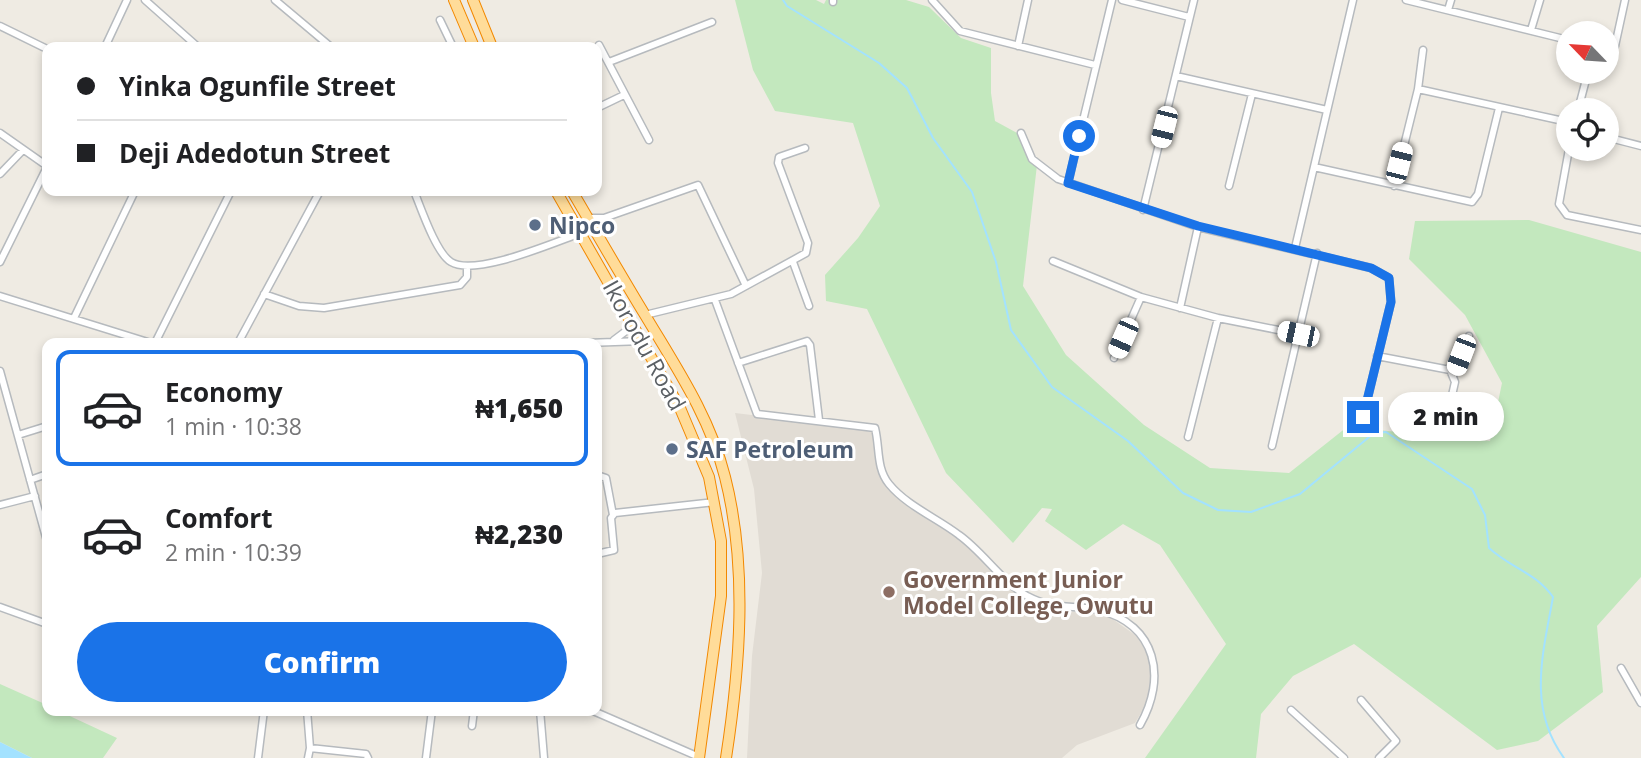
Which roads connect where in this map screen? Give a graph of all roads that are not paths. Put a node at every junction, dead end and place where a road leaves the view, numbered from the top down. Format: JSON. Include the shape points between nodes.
{"nodes":[{"id":1,"x":127,"y":0,"type":"edge"},
{"id":2,"x":145,"y":0,"type":"edge"},
{"id":3,"x":275,"y":0,"type":"edge"},
{"id":4,"x":454,"y":0,"type":"edge"},
{"id":5,"x":473,"y":0,"type":"edge"},
{"id":6,"x":932,"y":0,"type":"edge"},
{"id":7,"x":1028,"y":0,"type":"edge"},
{"id":8,"x":1112,"y":0,"type":"edge"},
{"id":9,"x":1122,"y":0,"type":"edge"},
{"id":10,"x":1194,"y":0,"type":"edge"},
{"id":11,"x":1353,"y":0,"type":"edge"},
{"id":12,"x":1406,"y":0,"type":"edge"},
{"id":13,"x":1451,"y":0,"type":"edge"},
{"id":14,"x":1540,"y":0,"type":"edge"},
{"id":15,"x":1625,"y":0,"type":"edge"},
{"id":16,"x":1448,"y":10,"type":"junction"},
{"id":17,"x":1189,"y":17,"type":"junction"},
{"id":18,"x":440,"y":20,"type":"dead end"},
{"id":19,"x":1618,"y":21,"type":"edge"},
{"id":20,"x":712,"y":22,"type":"dead end"},
{"id":21,"x":0,"y":26,"type":"edge"},
{"id":22,"x":1531,"y":30,"type":"junction"},
{"id":23,"x":1556,"y":37,"type":"edge"},
{"id":24,"x":107,"y":42,"type":"edge"},
{"id":25,"x":192,"y":42,"type":"edge"},
{"id":26,"x":325,"y":42,"type":"edge"},
{"id":27,"x":451,"y":42,"type":"edge"},
{"id":28,"x":472,"y":42,"type":"edge"},
{"id":29,"x":490,"y":42,"type":"edge"},
{"id":30,"x":1018,"y":46,"type":"junction"},
{"id":31,"x":42,"y":47,"type":"edge"},
{"id":32,"x":602,"y":50,"type":"edge"},
{"id":33,"x":1423,"y":50,"type":"dead end"},
{"id":34,"x":609,"y":62,"type":"junction"},
{"id":35,"x":1095,"y":65,"type":"junction"},
{"id":36,"x":1176,"y":76,"type":"junction"},
{"id":37,"x":1418,"y":89,"type":"junction"},
{"id":38,"x":1252,"y":94,"type":"junction"},
{"id":39,"x":624,"y":95,"type":"junction"},
{"id":40,"x":602,"y":106,"type":"edge"},
{"id":41,"x":1500,"y":108,"type":"junction"},
{"id":42,"x":1326,"y":110,"type":"junction"},
{"id":43,"x":1556,"y":119,"type":"edge"},
{"id":44,"x":1556,"y":120,"type":"edge"},
{"id":45,"x":0,"y":133,"type":"edge"},
{"id":46,"x":1021,"y":134,"type":"dead end"},
{"id":47,"x":649,"y":140,"type":"dead end"},
{"id":48,"x":1619,"y":140,"type":"edge"},
{"id":49,"x":1641,"y":146,"type":"edge"},
{"id":50,"x":805,"y":148,"type":"dead end"},
{"id":51,"x":23,"y":150,"type":"junction"},
{"id":52,"x":1567,"y":161,"type":"edge"},
{"id":53,"x":42,"y":163,"type":"edge"},
{"id":54,"x":1314,"y":167,"type":"junction"},
{"id":55,"x":0,"y":174,"type":"edge"},
{"id":56,"x":42,"y":177,"type":"edge"},
{"id":57,"x":1068,"y":183,"type":"junction"},
{"id":58,"x":1228,"y":186,"type":"dead end"},
{"id":59,"x":1394,"y":187,"type":"junction"},
{"id":60,"x":133,"y":196,"type":"edge"},
{"id":61,"x":228,"y":196,"type":"edge"},
{"id":62,"x":317,"y":196,"type":"edge"},
{"id":63,"x":416,"y":196,"type":"edge"},
{"id":64,"x":559,"y":196,"type":"edge"},
{"id":65,"x":575,"y":196,"type":"edge"},
{"id":66,"x":1143,"y":210,"type":"junction"},
{"id":67,"x":588,"y":218,"type":"junction"},
{"id":68,"x":1198,"y":226,"type":"junction"},
{"id":69,"x":1641,"y":230,"type":"edge"},
{"id":70,"x":581,"y":233,"type":"junction"},
{"id":71,"x":1295,"y":248,"type":"junction"},
{"id":72,"x":1317,"y":253,"type":"junction"},
{"id":73,"x":1053,"y":261,"type":"dead end"},
{"id":74,"x":0,"y":262,"type":"edge"},
{"id":75,"x":793,"y":262,"type":"junction"},
{"id":76,"x":467,"y":266,"type":"junction"},
{"id":77,"x":746,"y":286,"type":"junction"},
{"id":78,"x":264,"y":294,"type":"junction"},
{"id":79,"x":0,"y":296,"type":"edge"},
{"id":80,"x":1141,"y":297,"type":"junction"},
{"id":81,"x":715,"y":300,"type":"junction"},
{"id":82,"x":809,"y":306,"type":"dead end"},
{"id":83,"x":1180,"y":308,"type":"junction"},
{"id":84,"x":645,"y":316,"type":"junction"},
{"id":85,"x":74,"y":318,"type":"junction"},
{"id":86,"x":1218,"y":318,"type":"junction"},
{"id":87,"x":634,"y":325,"type":"junction"},
{"id":88,"x":1298,"y":334,"type":"junction"},
{"id":89,"x":1469,"y":336,"type":"dead end"},
{"id":90,"x":137,"y":338,"type":"edge"},
{"id":91,"x":156,"y":338,"type":"edge"},
{"id":92,"x":241,"y":338,"type":"edge"},
{"id":93,"x":614,"y":340,"type":"junction"},
{"id":94,"x":602,"y":341,"type":"edge"},
{"id":95,"x":643,"y":341,"type":"junction"},
{"id":96,"x":1377,"y":356,"type":"junction"},
{"id":97,"x":1114,"y":358,"type":"dead end"},
{"id":98,"x":738,"y":363,"type":"junction"},
{"id":99,"x":0,"y":371,"type":"edge"},
{"id":100,"x":1454,"y":374,"type":"junction"},
{"id":101,"x":1363,"y":417,"type":"dead end"},
{"id":102,"x":819,"y":420,"type":"junction"},
{"id":103,"x":1446,"y":422,"type":"dead end"},
{"id":104,"x":42,"y":428,"type":"edge"},
{"id":105,"x":18,"y":435,"type":"junction"},
{"id":106,"x":1188,"y":437,"type":"dead end"},
{"id":107,"x":1272,"y":446,"type":"dead end"},
{"id":108,"x":42,"y":476,"type":"edge"},
{"id":109,"x":602,"y":477,"type":"edge"},
{"id":110,"x":30,"y":480,"type":"junction"},
{"id":111,"x":35,"y":495,"type":"junction"},
{"id":112,"x":715,"y":502,"type":"junction"},
{"id":113,"x":0,"y":505,"type":"edge"},
{"id":114,"x":612,"y":515,"type":"junction"},
{"id":115,"x":42,"y":522,"type":"edge"},
{"id":116,"x":602,"y":553,"type":"edge"},
{"id":117,"x":0,"y":607,"type":"edge"},
{"id":118,"x":42,"y":622,"type":"edge"},
{"id":119,"x":1621,"y":668,"type":"dead end"},
{"id":120,"x":1361,"y":700,"type":"dead end"},
{"id":121,"x":1641,"y":703,"type":"edge"},
{"id":122,"x":1291,"y":709,"type":"dead end"},
{"id":123,"x":602,"y":715,"type":"edge"},
{"id":124,"x":263,"y":716,"type":"edge"},
{"id":125,"x":307,"y":716,"type":"edge"},
{"id":126,"x":431,"y":716,"type":"edge"},
{"id":127,"x":473,"y":716,"type":"edge"},
{"id":128,"x":540,"y":716,"type":"edge"},
{"id":129,"x":1140,"y":724,"type":"dead end"},
{"id":130,"x":472,"y":726,"type":"dead end"},
{"id":131,"x":310,"y":748,"type":"junction"},
{"id":132,"x":699,"y":757,"type":"edge"},
{"id":133,"x":258,"y":758,"type":"edge"},
{"id":134,"x":308,"y":758,"type":"edge"},
{"id":135,"x":368,"y":758,"type":"edge"},
{"id":136,"x":426,"y":758,"type":"edge"},
{"id":137,"x":544,"y":758,"type":"edge"},
{"id":138,"x":726,"y":758,"type":"edge"},
{"id":139,"x":1344,"y":758,"type":"edge"},
{"id":140,"x":1379,"y":758,"type":"edge"}],
"edges":[{"from":1,"to":24,"type":"street"},
{"from":2,"to":25,"type":"street"},
{"from":3,"to":26,"type":"street"},
{"from":4,"to":28,"type":"highway"},
{"from":5,"to":29,"type":"highway"},
{"from":6,"to":30,"type":"street","via":[[960,32]]},
{"from":7,"to":30,"type":"street"},
{"from":8,"to":35,"type":"street"},
{"from":9,"to":17,"type":"street"},
{"from":10,"to":17,"type":"street"},
{"from":11,"to":42,"type":"street"},
{"from":12,"to":16,"type":"street"},
{"from":13,"to":16,"type":"street"},
{"from":14,"to":22,"type":"street"},
{"from":15,"to":19,"type":"street"},
{"from":16,"to":22,"type":"street"},
{"from":17,"to":36,"type":"street"},
{"from":18,"to":27,"type":"street"},
{"from":20,"to":34,"type":"street"},
{"from":21,"to":31,"type":"street"},
{"from":22,"to":23,"type":"street"},
{"from":30,"to":35,"type":"street"},
{"from":32,"to":34,"type":"street"},
{"from":33,"to":37,"type":"street"},
{"from":34,"to":39,"type":"street"},
{"from":35,"to":57,"type":"street"},
{"from":36,"to":38,"type":"street"},
{"from":36,"to":66,"type":"street"},
{"from":37,"to":41,"type":"street"},
{"from":37,"to":43,"type":"street"},
{"from":37,"to":59,"type":"street"},
{"from":38,"to":42,"type":"street"},
{"from":38,"to":58,"type":"street"},
{"from":39,"to":40,"type":"street"},
{"from":39,"to":47,"type":"street"},
{"from":41,"to":44,"type":"street"},
{"from":41,"to":59,"type":"street","via":[[1472,202]]},
{"from":42,"to":54,"type":"street"},
{"from":45,"to":51,"type":"street"},
{"from":46,"to":57,"type":"street","via":[[1032,159]]},
{"from":48,"to":49,"type":"street"},
{"from":50,"to":75,"type":"street","via":[[778,159],[808,243],[806,253]]},
{"from":51,"to":53,"type":"street"},
{"from":51,"to":55,"type":"street"},
{"from":52,"to":69,"type":"street","via":[[1559,204],[1567,215]]},
{"from":54,"to":59,"type":"street"},
{"from":54,"to":71,"type":"street"},
{"from":56,"to":74,"type":"street"},
{"from":57,"to":66,"type":"street"},
{"from":60,"to":85,"type":"street"},
{"from":61,"to":91,"type":"street"},
{"from":62,"to":78,"type":"street"},
{"from":63,"to":76,"type":"street","via":[[445,256]]},
{"from":64,"to":70,"type":"highway","name":"Ikorodu Road"},
{"from":65,"to":67,"type":"highway","name":"Ikorodu Road"},
{"from":66,"to":68,"type":"street"},
{"from":67,"to":77,"type":"street","via":[[604,218],[698,185]]},
{"from":67,"to":84,"type":"highway","name":"Ikorodu Road"},
{"from":68,"to":71,"type":"street"},
{"from":68,"to":83,"type":"street"},
{"from":70,"to":76,"type":"street"},
{"from":70,"to":87,"type":"highway","name":"Ikorodu Road"},
{"from":71,"to":72,"type":"street"},
{"from":72,"to":88,"type":"street"},
{"from":72,"to":96,"type":"street","via":[[1371,268],[1389,278],[1391,302]]},
{"from":73,"to":80,"type":"street"},
{"from":75,"to":77,"type":"street"},
{"from":75,"to":82,"type":"street"},
{"from":76,"to":78,"type":"street","via":[[467,277],[460,285],[324,308],[299,306]]},
{"from":77,"to":81,"type":"street"},
{"from":78,"to":92,"type":"street"},
{"from":79,"to":85,"type":"street"},
{"from":80,"to":83,"type":"street"},
{"from":80,"to":97,"type":"street"},
{"from":81,"to":84,"type":"street"},
{"from":81,"to":98,"type":"street"},
{"from":83,"to":86,"type":"street"},
{"from":84,"to":138,"type":"highway","name":"Ikorodu Road","via":[[704,418],[732,511],[738,604],[736,676]]},
{"from":85,"to":90,"type":"street"},
{"from":86,"to":88,"type":"street"},
{"from":86,"to":106,"type":"street"},
{"from":87,"to":93,"type":"street"},
{"from":87,"to":95,"type":"highway","name":"Ikorodu Road"},
{"from":88,"to":107,"type":"street"},
{"from":89,"to":100,"type":"street"},
{"from":93,"to":94,"type":"street"},
{"from":93,"to":95,"type":"street"},
{"from":95,"to":112,"type":"highway","name":"Ikorodu Road","via":[[693,433]]},
{"from":96,"to":100,"type":"street"},
{"from":96,"to":101,"type":"street"},
{"from":98,"to":102,"type":"street","via":[[757,414]]},
{"from":98,"to":102,"type":"street","via":[[807,341]]},
{"from":99,"to":105,"type":"street"},
{"from":100,"to":103,"type":"street"},
{"from":102,"to":129,"type":"street","via":[[875,428],[879,461],[888,484],[960,535],[1024,594],[1068,609],[1112,614],[1135,630],[1151,653],[1156,672],[1154,699]]},
{"from":104,"to":105,"type":"street"},
{"from":105,"to":110,"type":"street"},
{"from":108,"to":110,"type":"street"},
{"from":109,"to":114,"type":"street","via":[[606,478]]},
{"from":110,"to":111,"type":"street"},
{"from":111,"to":113,"type":"street"},
{"from":111,"to":115,"type":"street"},
{"from":112,"to":114,"type":"street"},
{"from":112,"to":132,"type":"highway","name":"Ikorodu Road","via":[[721,541],[721,596]]},
{"from":114,"to":116,"type":"street","via":[[614,550]]},
{"from":117,"to":118,"type":"street"},
{"from":119,"to":121,"type":"street"},
{"from":120,"to":140,"type":"street","via":[[1396,741]]},
{"from":122,"to":139,"type":"street"},
{"from":123,"to":132,"type":"street"},
{"from":124,"to":133,"type":"street"},
{"from":125,"to":131,"type":"street"},
{"from":126,"to":136,"type":"street"},
{"from":127,"to":130,"type":"street"},
{"from":128,"to":137,"type":"street"},
{"from":131,"to":134,"type":"street"},
{"from":131,"to":135,"type":"street","via":[[366,754]]}]}
